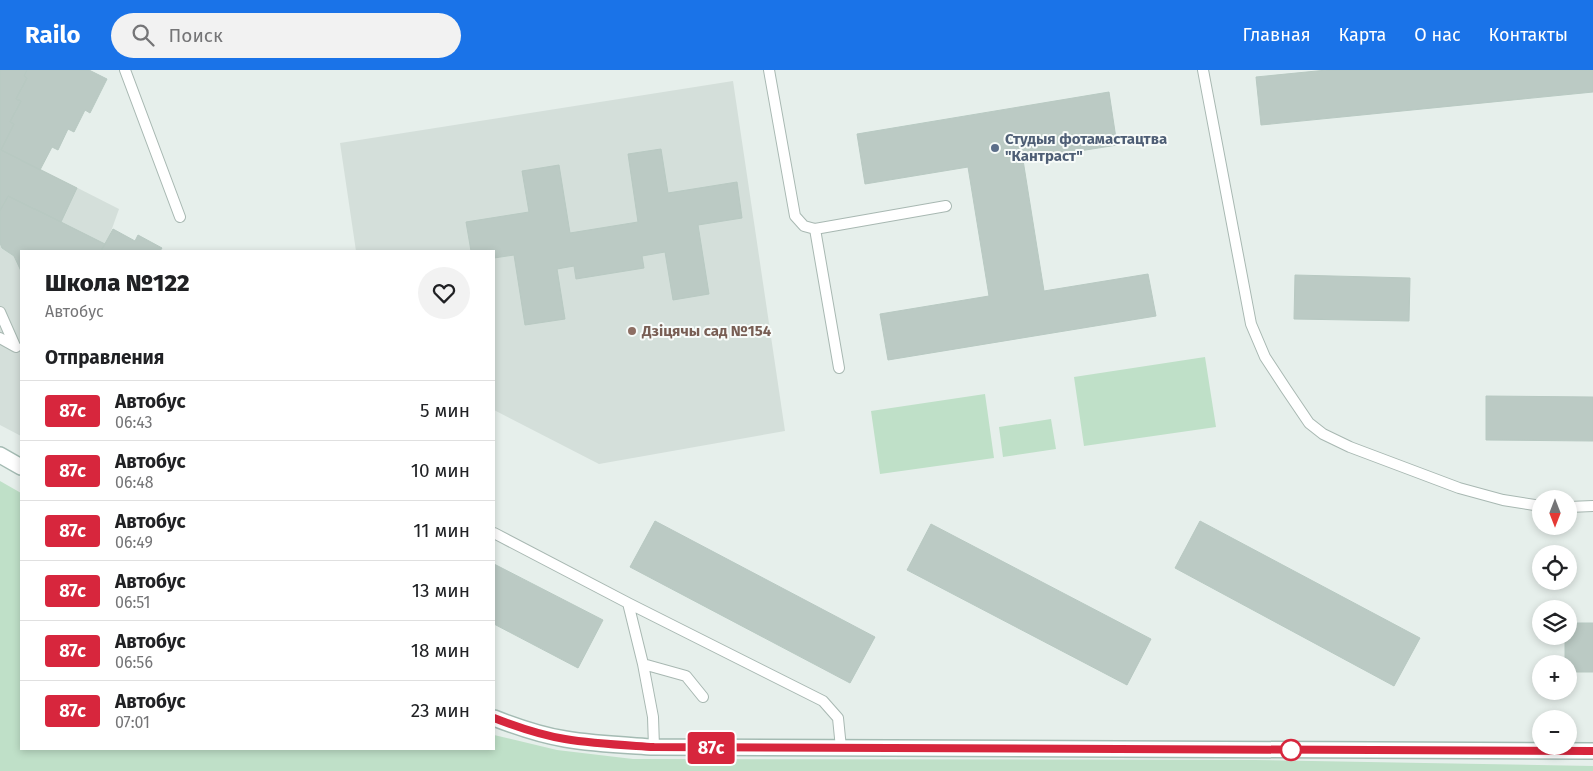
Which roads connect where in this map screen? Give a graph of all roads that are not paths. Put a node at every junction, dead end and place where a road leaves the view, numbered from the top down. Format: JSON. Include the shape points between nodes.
{"nodes":[{"id":1,"x":125,"y":70,"type":"edge"},
{"id":2,"x":769,"y":70,"type":"edge"},
{"id":3,"x":1202,"y":70,"type":"edge"},
{"id":4,"x":946,"y":206,"type":"dead end"},
{"id":5,"x":180,"y":217,"type":"dead end"},
{"id":6,"x":815,"y":229,"type":"junction"},
{"id":7,"x":0,"y":312,"type":"edge"},
{"id":8,"x":0,"y":338,"type":"edge"},
{"id":9,"x":18,"y":348,"type":"edge"},
{"id":10,"x":840,"y":368,"type":"dead end"},
{"id":11,"x":0,"y":455,"type":"edge"},
{"id":12,"x":20,"y":466,"type":"edge"},
{"id":13,"x":1532,"y":505,"type":"edge"},
{"id":14,"x":1578,"y":506,"type":"edge"},
{"id":15,"x":1593,"y":506,"type":"edge"},
{"id":16,"x":495,"y":534,"type":"edge"},
{"id":17,"x":628,"y":603,"type":"junction"},
{"id":18,"x":643,"y":664,"type":"junction"},
{"id":19,"x":703,"y":697,"type":"dead end"},
{"id":20,"x":495,"y":718,"type":"edge"},
{"id":21,"x":654,"y":747,"type":"junction"},
{"id":22,"x":841,"y":748,"type":"junction"},
{"id":23,"x":1593,"y":751,"type":"edge"}],
"edges":[{"from":1,"to":5,"type":"lane"},
{"from":2,"to":6,"type":"lane","via":[[796,216],[804,226]]},
{"from":3,"to":13,"type":"lane","via":[[1251,324],[1265,357],[1309,423],[1322,434],[1350,447],[1459,488]]},
{"from":4,"to":6,"type":"lane"},
{"from":6,"to":10,"type":"lane"},
{"from":7,"to":9,"type":"lane"},
{"from":8,"to":9,"type":"lane"},
{"from":11,"to":12,"type":"street"},
{"from":14,"to":15,"type":"lane"},
{"from":16,"to":17,"type":"lane"},
{"from":17,"to":18,"type":"lane"},
{"from":17,"to":22,"type":"lane","via":[[823,701],[838,718]]},
{"from":18,"to":19,"type":"lane","via":[[686,676]]},
{"from":18,"to":21,"type":"lane","via":[[653,717]]},
{"from":20,"to":21,"type":"street","via":[[564,739]]},
{"from":21,"to":22,"type":"street"},
{"from":22,"to":23,"type":"street"}]}
